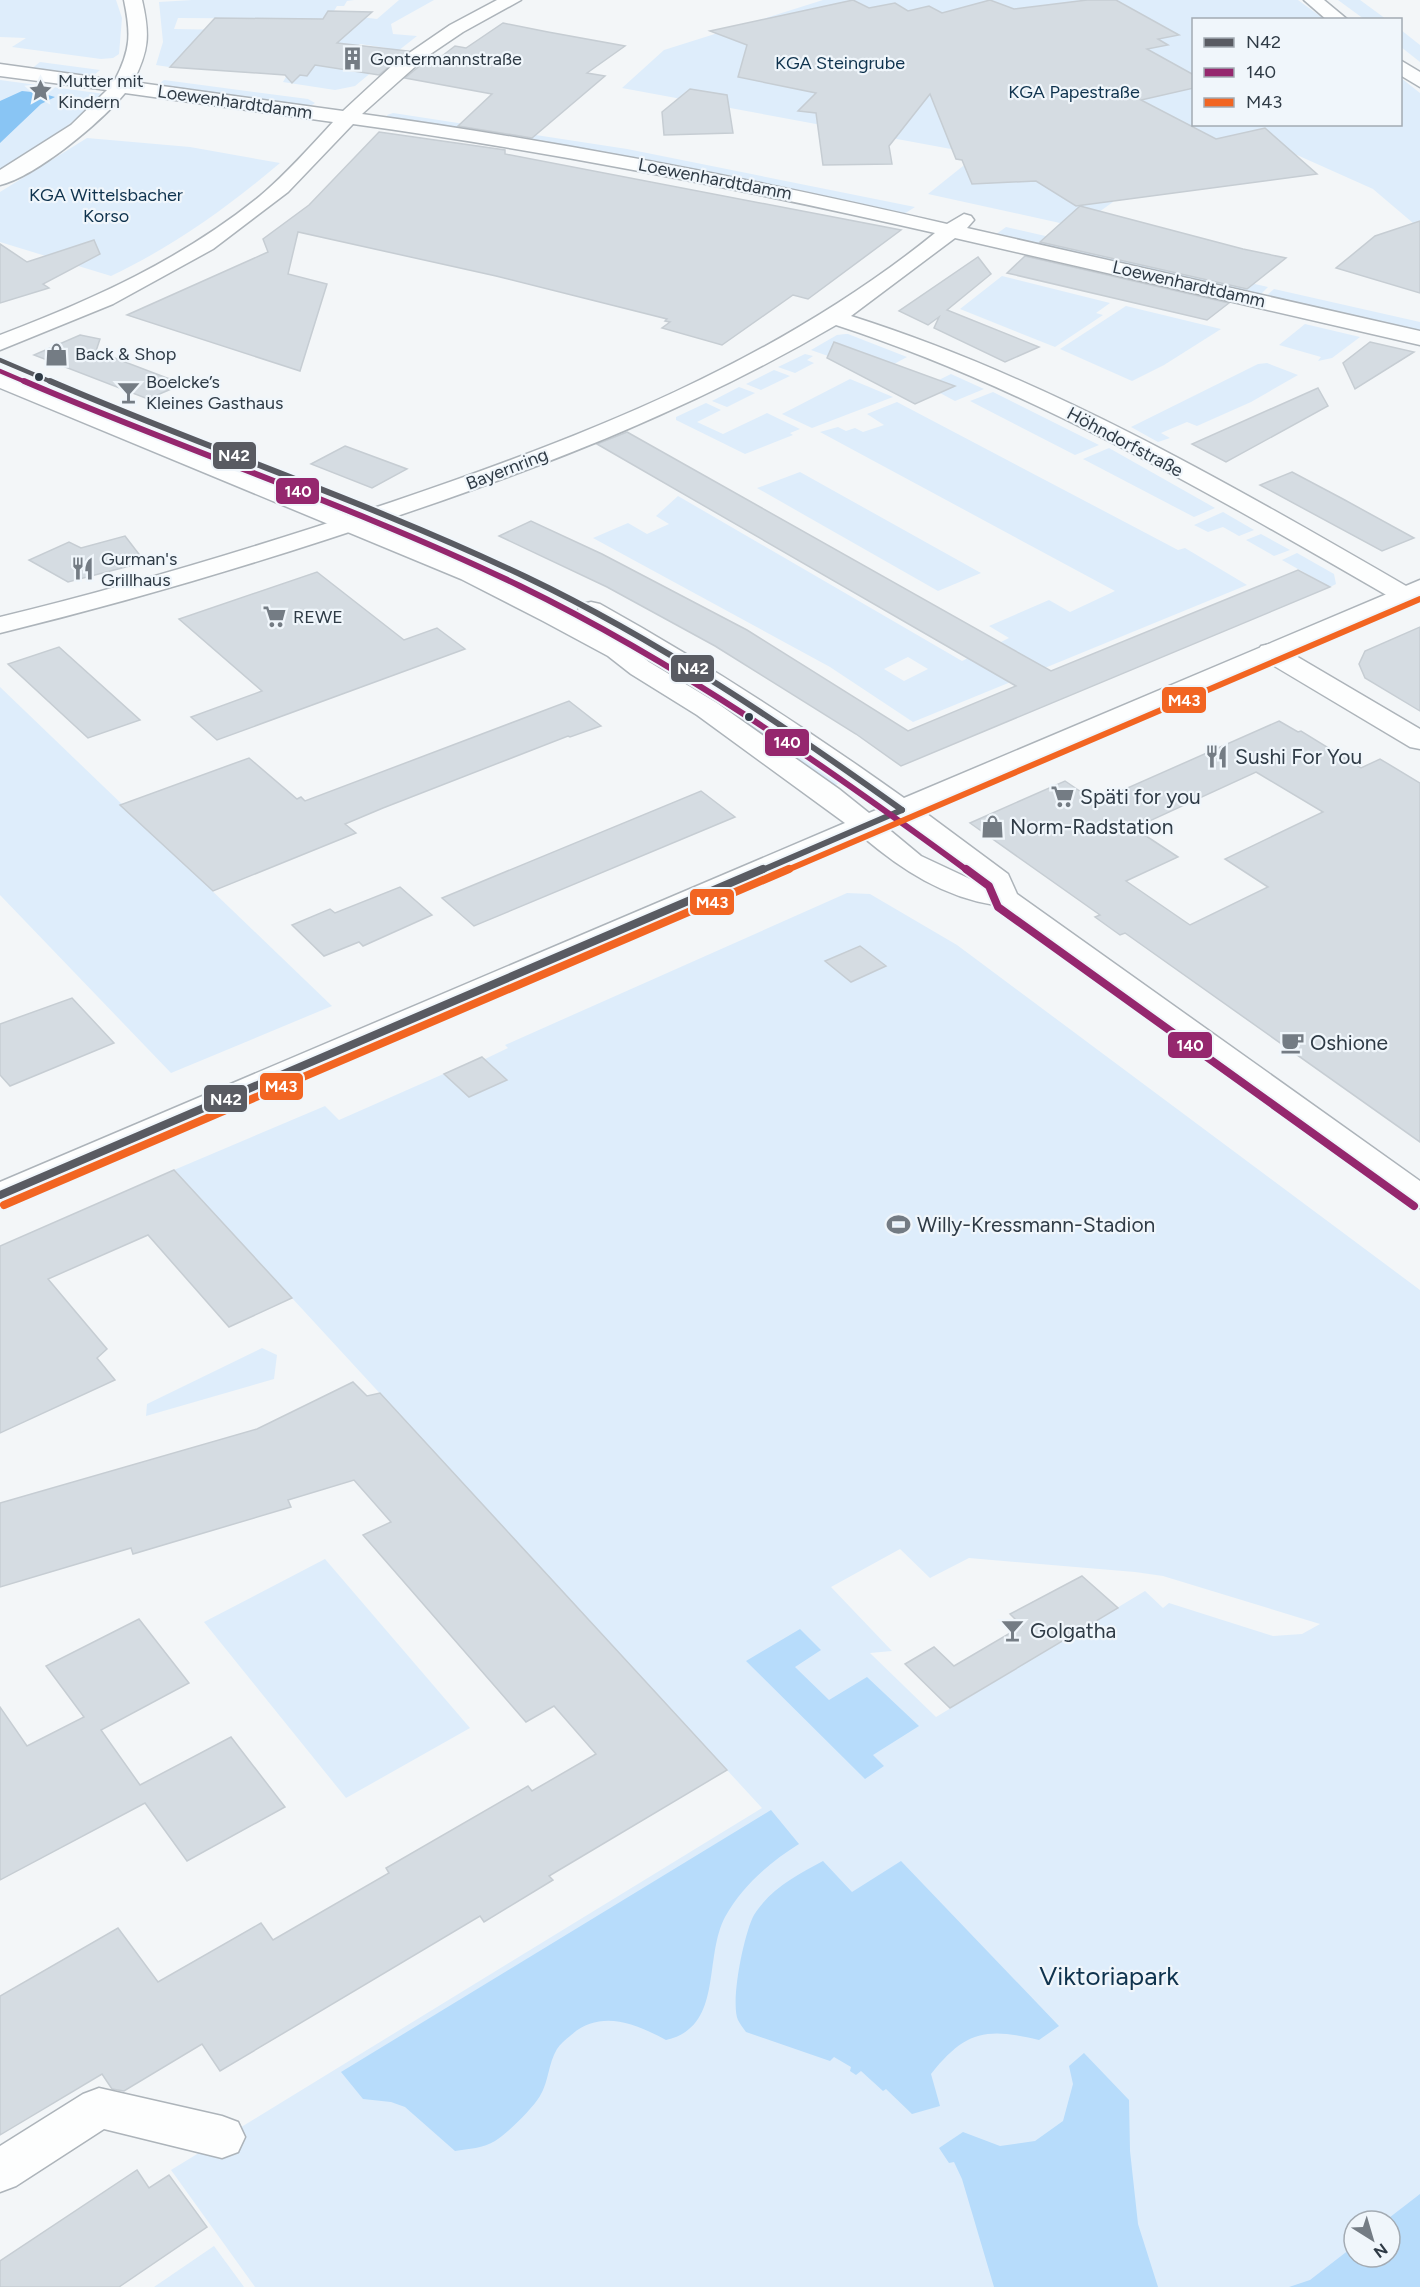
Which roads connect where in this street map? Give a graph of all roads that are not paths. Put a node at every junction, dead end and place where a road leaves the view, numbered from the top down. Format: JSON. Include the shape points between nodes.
{"nodes":[{"id":1,"x":133,"y":0,"type":"edge"},
{"id":2,"x":512,"y":0,"type":"edge"},
{"id":3,"x":1313,"y":0,"type":"edge"},
{"id":4,"x":1336,"y":18,"type":"edge"},
{"id":5,"x":3,"y":62,"type":"edge"},
{"id":6,"x":1402,"y":67,"type":"edge"},
{"id":7,"x":127,"y":79,"type":"junction"},
{"id":8,"x":1420,"y":81,"type":"edge"},
{"id":9,"x":356,"y":110,"type":"junction"},
{"id":10,"x":0,"y":179,"type":"edge"},
{"id":11,"x":970,"y":215,"type":"junction"},
{"id":12,"x":952,"y":230,"type":"junction"},
{"id":13,"x":833,"y":317,"type":"junction"},
{"id":14,"x":1420,"y":318,"type":"edge"},
{"id":15,"x":1420,"y":338,"type":"edge"},
{"id":16,"x":0,"y":344,"type":"edge"},
{"id":17,"x":0,"y":360,"type":"edge"},
{"id":18,"x":0,"y":380,"type":"edge"},
{"id":19,"x":381,"y":514,"type":"junction"},
{"id":20,"x":351,"y":524,"type":"junction"},
{"id":21,"x":1412,"y":591,"type":"edge"},
{"id":22,"x":0,"y":625,"type":"edge"},
{"id":23,"x":1270,"y":652,"type":"junction"},
{"id":24,"x":724,"y":687,"type":"junction"},
{"id":25,"x":694,"y":700,"type":"junction"},
{"id":26,"x":1420,"y":741,"type":"edge"},
{"id":27,"x":902,"y":810,"type":"junction"},
{"id":28,"x":867,"y":825,"type":"junction"},
{"id":29,"x":1004,"y":898,"type":"junction"},
{"id":30,"x":0,"y":1196,"type":"edge"},
{"id":31,"x":1420,"y":1197,"type":"edge"},
{"id":32,"x":222,"y":2137,"type":"dead end"},
{"id":33,"x":0,"y":2171,"type":"edge"}],
"edges":[{"from":1,"to":7,"type":"street","via":[[140,16],[136,61]]},
{"from":2,"to":9,"type":"street","via":[[442,38]]},
{"from":3,"to":4,"type":"street"},
{"from":5,"to":7,"type":"street","name":"Loewenhardtdamm"},
{"from":6,"to":8,"type":"street"},
{"from":7,"to":9,"type":"street","name":"Loewenhardtdamm"},
{"from":7,"to":10,"type":"street","via":[[69,135]]},
{"from":9,"to":11,"type":"street","name":"Loewenhardtdamm","via":[[556,134]]},
{"from":9,"to":12,"type":"street","name":"Loewenhardtdamm","via":[[744,184]]},
{"from":9,"to":16,"type":"street","via":[[315,158],[214,239],[141,281]]},
{"from":11,"to":12,"type":"street","name":"Bayernring"},
{"from":11,"to":14,"type":"street","name":"Loewenhardtdamm"},
{"from":12,"to":13,"type":"street","name":"Bayernring"},
{"from":12,"to":15,"type":"street","name":"Loewenhardtdamm"},
{"from":13,"to":19,"type":"street","name":"Bayernring","via":[[728,374],[602,431]]},
{"from":13,"to":21,"type":"street","name":"Höhndorfstraße","via":[[925,350],[1068,412]]},
{"from":17,"to":19,"type":"street"},
{"from":18,"to":20,"type":"street"},
{"from":19,"to":20,"type":"street","name":"Bayernring"},
{"from":19,"to":24,"type":"street","via":[[580,604]]},
{"from":20,"to":22,"type":"street","name":"Bayernring","via":[[189,576]]},
{"from":20,"to":25,"type":"street","via":[[470,574],[552,615],[617,650]]},
{"from":21,"to":23,"type":"street"},
{"from":23,"to":26,"type":"street"},
{"from":23,"to":27,"type":"street"},
{"from":24,"to":25,"type":"street"},
{"from":24,"to":27,"type":"street"},
{"from":25,"to":28,"type":"street"},
{"from":27,"to":28,"type":"street"},
{"from":27,"to":29,"type":"street","via":[[998,880]]},
{"from":28,"to":29,"type":"street","via":[[911,862],[973,893]]},
{"from":28,"to":30,"type":"street"},
{"from":29,"to":31,"type":"street"},
{"from":32,"to":33,"type":"street","via":[[99,2108]]}]}
